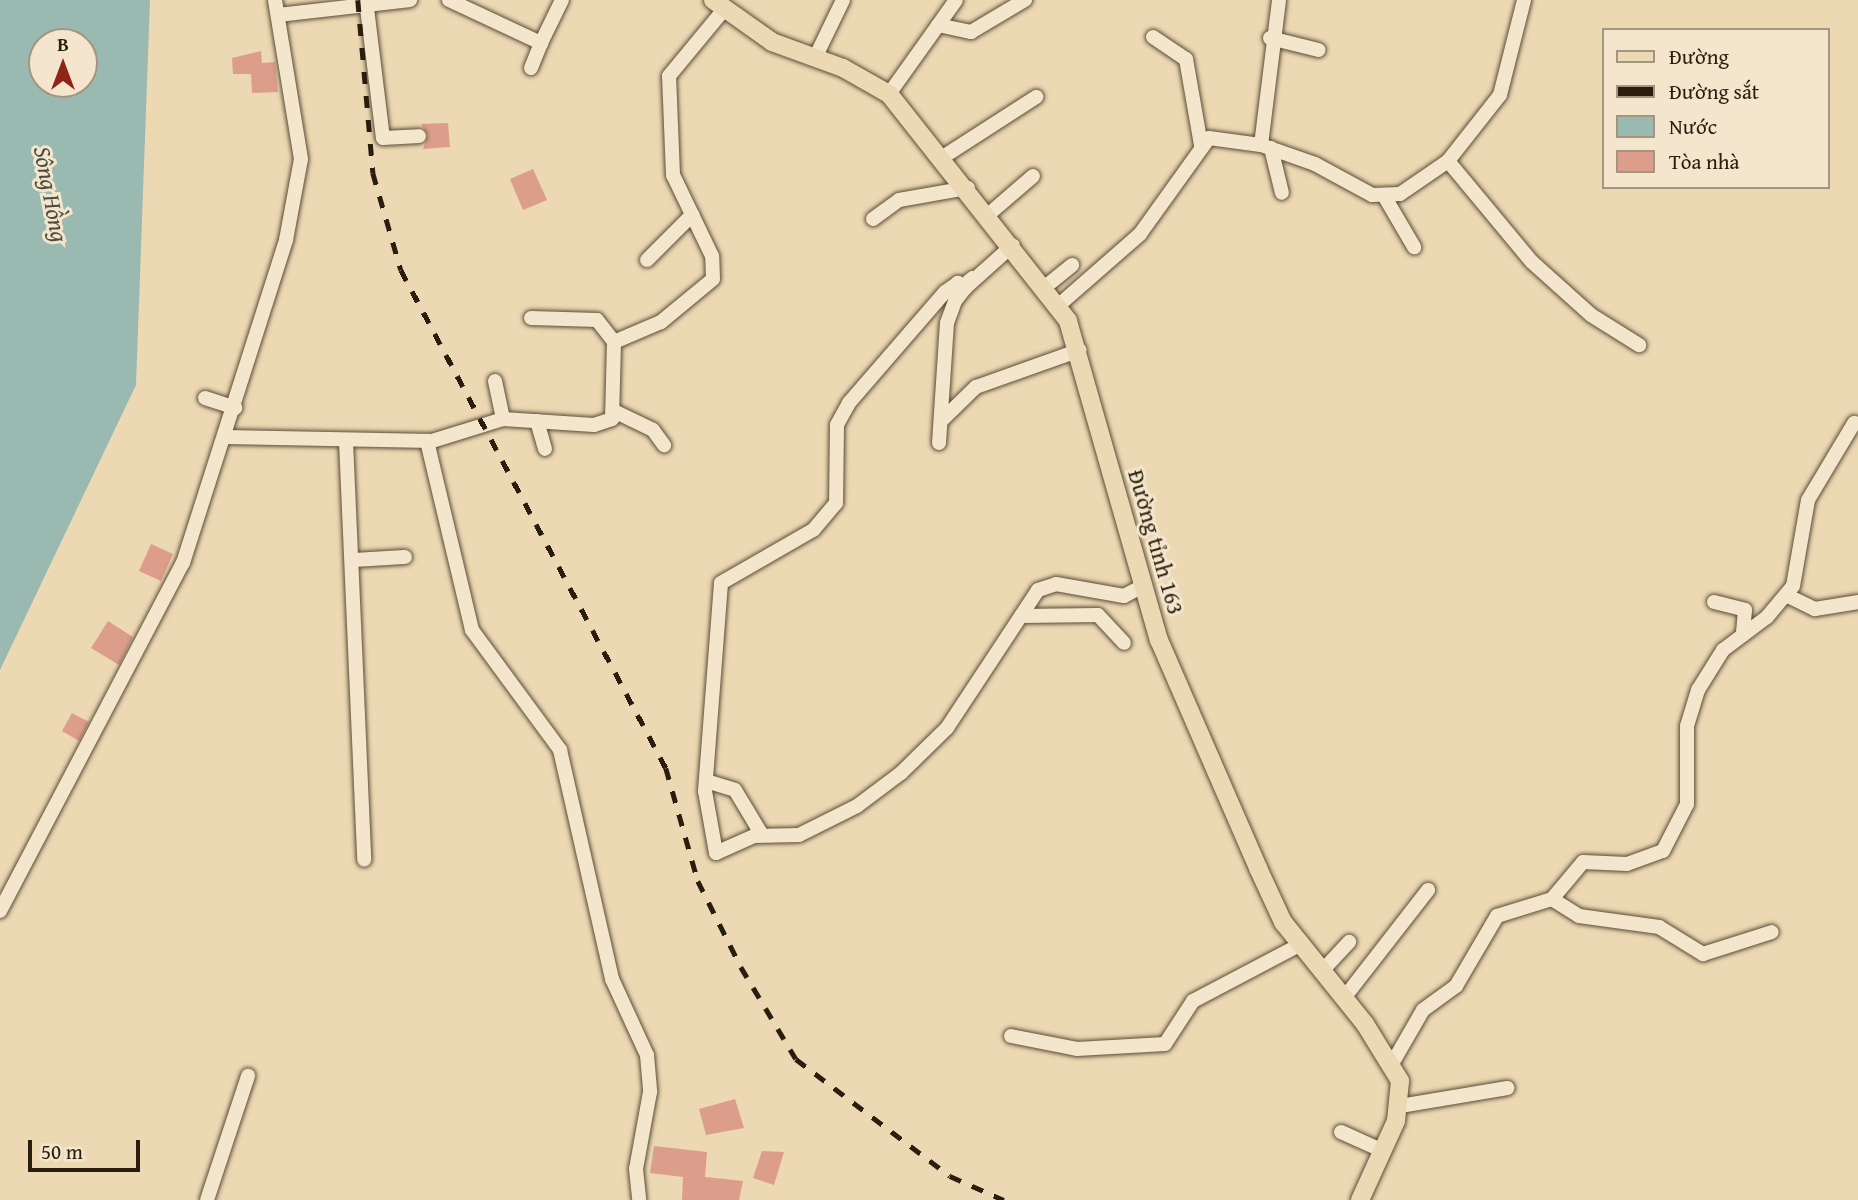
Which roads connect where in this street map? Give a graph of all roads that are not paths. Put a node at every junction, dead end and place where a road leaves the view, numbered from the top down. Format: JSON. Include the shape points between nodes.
{"nodes":[{"id":1,"x":410,"y":0,"type":"edge"},
{"id":2,"x":453,"y":0,"type":"edge"},
{"id":3,"x":562,"y":0,"type":"edge"},
{"id":4,"x":843,"y":0,"type":"edge"},
{"id":5,"x":956,"y":0,"type":"edge"},
{"id":6,"x":1025,"y":0,"type":"edge"},
{"id":7,"x":1279,"y":0,"type":"edge"},
{"id":8,"x":1524,"y":0,"type":"edge"},
{"id":9,"x":366,"y":2,"type":"edge"},
{"id":10,"x":717,"y":6,"type":"edge"},
{"id":11,"x":276,"y":7,"type":"edge"},
{"id":12,"x":938,"y":25,"type":"junction"},
{"id":13,"x":1153,"y":37,"type":"dead end"},
{"id":14,"x":1270,"y":38,"type":"junction"},
{"id":15,"x":541,"y":43,"type":"junction"},
{"id":16,"x":1319,"y":50,"type":"dead end"},
{"id":17,"x":815,"y":58,"type":"junction"},
{"id":18,"x":531,"y":68,"type":"dead end"},
{"id":19,"x":889,"y":94,"type":"junction"},
{"id":20,"x":1036,"y":97,"type":"dead end"},
{"id":21,"x":419,"y":136,"type":"dead end"},
{"id":22,"x":1201,"y":145,"type":"junction"},
{"id":23,"x":1266,"y":146,"type":"junction"},
{"id":24,"x":943,"y":157,"type":"junction"},
{"id":25,"x":1448,"y":161,"type":"junction"},
{"id":26,"x":1033,"y":176,"type":"dead end"},
{"id":27,"x":968,"y":188,"type":"junction"},
{"id":28,"x":1282,"y":193,"type":"dead end"},
{"id":29,"x":1386,"y":199,"type":"junction"},
{"id":30,"x":989,"y":214,"type":"junction"},
{"id":31,"x":692,"y":215,"type":"junction"},
{"id":32,"x":873,"y":219,"type":"dead end"},
{"id":33,"x":1013,"y":245,"type":"junction"},
{"id":34,"x":1414,"y":247,"type":"dead end"},
{"id":35,"x":647,"y":260,"type":"dead end"},
{"id":36,"x":1072,"y":265,"type":"dead end"},
{"id":37,"x":1045,"y":287,"type":"junction"},
{"id":38,"x":965,"y":288,"type":"junction"},
{"id":39,"x":1059,"y":305,"type":"junction"},
{"id":40,"x":531,"y":318,"type":"dead end"},
{"id":41,"x":614,"y":342,"type":"junction"},
{"id":42,"x":1639,"y":345,"type":"dead end"},
{"id":43,"x":1080,"y":350,"type":"junction"},
{"id":44,"x":495,"y":381,"type":"dead end"},
{"id":45,"x":205,"y":398,"type":"dead end"},
{"id":46,"x":235,"y":408,"type":"junction"},
{"id":47,"x":616,"y":412,"type":"junction"},
{"id":48,"x":503,"y":419,"type":"junction"},
{"id":49,"x":537,"y":421,"type":"junction"},
{"id":50,"x":941,"y":421,"type":"junction"},
{"id":51,"x":1854,"y":423,"type":"dead end"},
{"id":52,"x":225,"y":437,"type":"junction"},
{"id":53,"x":346,"y":441,"type":"junction"},
{"id":54,"x":428,"y":441,"type":"junction"},
{"id":55,"x":939,"y":443,"type":"dead end"},
{"id":56,"x":664,"y":445,"type":"dead end"},
{"id":57,"x":545,"y":449,"type":"dead end"},
{"id":58,"x":405,"y":557,"type":"dead end"},
{"id":59,"x":353,"y":560,"type":"junction"},
{"id":60,"x":1141,"y":587,"type":"junction"},
{"id":61,"x":1788,"y":596,"type":"junction"},
{"id":62,"x":1714,"y":602,"type":"dead end"},
{"id":63,"x":1858,"y":602,"type":"edge"},
{"id":64,"x":1021,"y":616,"type":"junction"},
{"id":65,"x":1743,"y":635,"type":"junction"},
{"id":66,"x":1124,"y":643,"type":"dead end"},
{"id":67,"x":706,"y":781,"type":"junction"},
{"id":68,"x":762,"y":835,"type":"junction"},
{"id":69,"x":364,"y":860,"type":"dead end"},
{"id":70,"x":1427,"y":890,"type":"dead end"},
{"id":71,"x":1552,"y":899,"type":"junction"},
{"id":72,"x":0,"y":911,"type":"edge"},
{"id":73,"x":1772,"y":932,"type":"dead end"},
{"id":74,"x":1349,"y":942,"type":"dead end"},
{"id":75,"x":1301,"y":944,"type":"junction"},
{"id":76,"x":1322,"y":971,"type":"junction"},
{"id":77,"x":1344,"y":998,"type":"junction"},
{"id":78,"x":1011,"y":1036,"type":"dead end"},
{"id":79,"x":1392,"y":1062,"type":"junction"},
{"id":80,"x":248,"y":1076,"type":"dead end"},
{"id":81,"x":1507,"y":1088,"type":"dead end"},
{"id":82,"x":1400,"y":1106,"type":"junction"},
{"id":83,"x":1341,"y":1132,"type":"dead end"},
{"id":84,"x":1383,"y":1151,"type":"junction"},
{"id":85,"x":207,"y":1200,"type":"edge"},
{"id":86,"x":639,"y":1200,"type":"edge"},
{"id":87,"x":1360,"y":1200,"type":"edge"}],
"edges":[{"from":1,"to":9,"type":"street"},
{"from":2,"to":15,"type":"street"},
{"from":3,"to":15,"type":"street"},
{"from":4,"to":17,"type":"street"},
{"from":5,"to":12,"type":"street"},
{"from":6,"to":12,"type":"street","via":[[971,32]]},
{"from":7,"to":14,"type":"street"},
{"from":8,"to":25,"type":"street","via":[[1500,95]]},
{"from":9,"to":11,"type":"street"},
{"from":9,"to":21,"type":"street","via":[[383,138]]},
{"from":10,"to":17,"type":"main road","name":"Đường tỉnh 163"},
{"from":10,"to":31,"type":"street","via":[[669,76],[673,175]]},
{"from":11,"to":46,"type":"street","via":[[295,97],[297,195]]},
{"from":12,"to":19,"type":"street"},
{"from":13,"to":22,"type":"street","via":[[1186,59]]},
{"from":14,"to":16,"type":"street"},
{"from":14,"to":23,"type":"street"},
{"from":15,"to":18,"type":"street"},
{"from":17,"to":19,"type":"main road","name":"Đường tỉnh 163"},
{"from":19,"to":24,"type":"main road","name":"Đường tỉnh 163"},
{"from":20,"to":24,"type":"street"},
{"from":22,"to":23,"type":"street","via":[[1221,136]]},
{"from":22,"to":39,"type":"street","via":[[1140,234]]},
{"from":23,"to":28,"type":"street"},
{"from":23,"to":29,"type":"street"},
{"from":24,"to":27,"type":"main road","name":"Đường tỉnh 163"},
{"from":25,"to":29,"type":"street"},
{"from":25,"to":42,"type":"street","via":[[1532,262],[1591,314]]},
{"from":26,"to":30,"type":"street"},
{"from":27,"to":30,"type":"main road","name":"Đường tỉnh 163"},
{"from":27,"to":32,"type":"street","via":[[899,200]]},
{"from":29,"to":34,"type":"street"},
{"from":30,"to":33,"type":"main road","name":"Đường tỉnh 163"},
{"from":31,"to":35,"type":"street"},
{"from":31,"to":41,"type":"street","via":[[712,256],[713,279],[661,322]]},
{"from":33,"to":37,"type":"main road","name":"Đường tỉnh 163"},
{"from":33,"to":38,"type":"street"},
{"from":36,"to":37,"type":"street"},
{"from":37,"to":39,"type":"main road","name":"Đường tỉnh 163"},
{"from":38,"to":50,"type":"street","via":[[942,346]]},
{"from":38,"to":67,"type":"street","via":[[958,283],[945,292],[849,402],[837,425],[836,503],[813,530],[721,583]]},
{"from":39,"to":43,"type":"main road","name":"Đường tỉnh 163"},
{"from":40,"to":41,"type":"street","via":[[597,320]]},
{"from":41,"to":47,"type":"street"},
{"from":43,"to":50,"type":"street","via":[[976,387]]},
{"from":43,"to":60,"type":"main road","name":"Đường tỉnh 163"},
{"from":44,"to":48,"type":"street"},
{"from":45,"to":46,"type":"street"},
{"from":46,"to":52,"type":"street"},
{"from":47,"to":49,"type":"street","via":[[594,425]]},
{"from":47,"to":56,"type":"street","via":[[653,430]]},
{"from":48,"to":49,"type":"street"},
{"from":48,"to":54,"type":"street"},
{"from":49,"to":57,"type":"street"},
{"from":50,"to":55,"type":"street"},
{"from":51,"to":61,"type":"street","via":[[1808,500]]},
{"from":52,"to":53,"type":"street"},
{"from":52,"to":72,"type":"street","via":[[183,564]]},
{"from":53,"to":54,"type":"street"},
{"from":53,"to":59,"type":"street"},
{"from":54,"to":86,"type":"street","via":[[472,630],[560,750],[612,979],[647,1055],[650,1092],[635,1169]]},
{"from":58,"to":59,"type":"street"},
{"from":59,"to":69,"type":"street"},
{"from":60,"to":64,"type":"street","via":[[1105,596],[1048,585]]},
{"from":60,"to":75,"type":"main road","name":"Đường tỉnh 163","via":[[1258,868]]},
{"from":61,"to":63,"type":"street","via":[[1815,609]]},
{"from":61,"to":65,"type":"street"},
{"from":62,"to":65,"type":"street","via":[[1745,610]]},
{"from":64,"to":66,"type":"street","via":[[1098,615],[1111,622]]},
{"from":64,"to":68,"type":"street","via":[[947,728],[901,773],[827,823],[790,838]]},
{"from":65,"to":71,"type":"street","via":[[1723,650],[1688,715],[1687,804],[1663,851],[1627,864],[1583,862]]},
{"from":67,"to":68,"type":"street","via":[[735,790]]},
{"from":67,"to":68,"type":"street","via":[[716,853]]},
{"from":70,"to":77,"type":"street"},
{"from":71,"to":73,"type":"street","via":[[1579,916],[1659,927],[1703,954]]},
{"from":71,"to":79,"type":"street","via":[[1512,908],[1492,922],[1456,986],[1423,1010]]},
{"from":74,"to":76,"type":"street"},
{"from":75,"to":76,"type":"main road","name":"Đường tỉnh 163"},
{"from":75,"to":78,"type":"street","via":[[1193,1001],[1165,1044],[1077,1049]]},
{"from":76,"to":77,"type":"main road","name":"Đường tỉnh 163"},
{"from":77,"to":79,"type":"main road","name":"Đường tỉnh 163"},
{"from":79,"to":82,"type":"main road","name":"Đường tỉnh 163"},
{"from":80,"to":85,"type":"street"},
{"from":81,"to":82,"type":"street"},
{"from":82,"to":84,"type":"main road"},
{"from":83,"to":84,"type":"street"},
{"from":84,"to":87,"type":"main road"}]}
